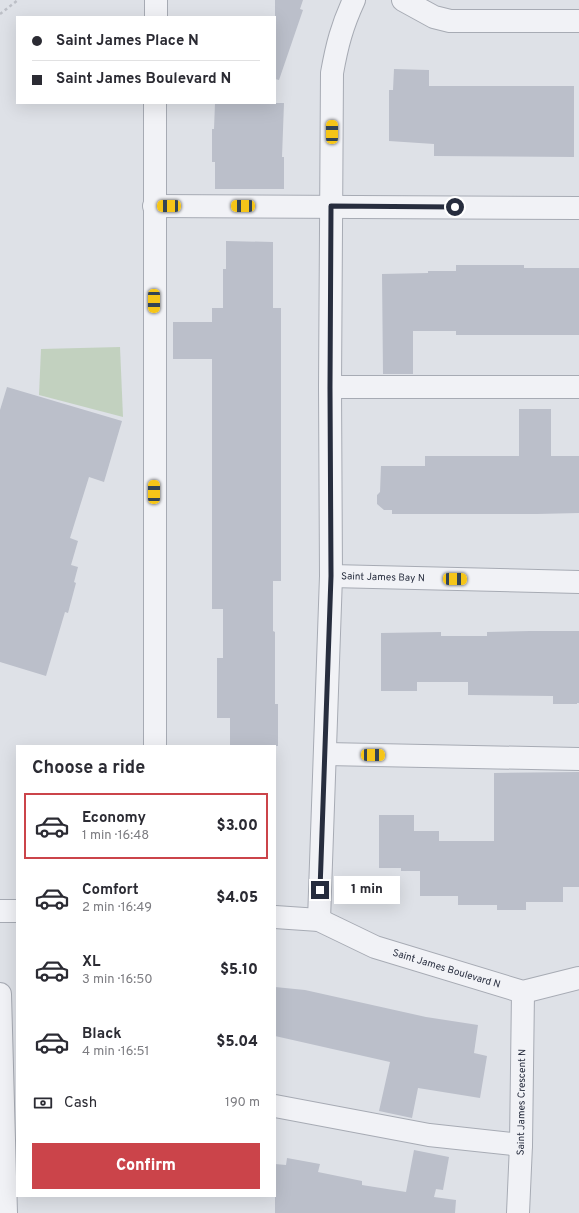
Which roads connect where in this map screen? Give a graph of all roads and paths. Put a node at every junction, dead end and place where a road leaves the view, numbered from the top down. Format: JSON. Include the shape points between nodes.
{"nodes":[{"id":1,"x":18,"y":0,"type":"edge"},
{"id":2,"x":156,"y":0,"type":"edge"},
{"id":3,"x":354,"y":0,"type":"edge"},
{"id":4,"x":402,"y":0,"type":"edge"},
{"id":5,"x":0,"y":14,"type":"edge"},
{"id":6,"x":156,"y":16,"type":"edge"},
{"id":7,"x":579,"y":21,"type":"edge"},
{"id":8,"x":155,"y":104,"type":"edge"},
{"id":9,"x":154,"y":206,"type":"junction"},
{"id":10,"x":331,"y":206,"type":"junction"},
{"id":11,"x":579,"y":208,"type":"edge"},
{"id":12,"x":330,"y":388,"type":"junction"},
{"id":13,"x":579,"y":388,"type":"edge"},
{"id":14,"x":331,"y":576,"type":"junction"},
{"id":15,"x":579,"y":582,"type":"edge"},
{"id":16,"x":154,"y":745,"type":"edge"},
{"id":17,"x":326,"y":754,"type":"junction"},
{"id":18,"x":579,"y":759,"type":"edge"},
{"id":19,"x":0,"y":911,"type":"edge"},
{"id":20,"x":16,"y":911,"type":"edge"},
{"id":21,"x":276,"y":917,"type":"edge"},
{"id":22,"x":319,"y":920,"type":"junction"},
{"id":23,"x":579,"y":978,"type":"edge"},
{"id":24,"x":523,"y":992,"type":"junction"},
{"id":25,"x":0,"y":994,"type":"edge"},
{"id":26,"x":10,"y":1094,"type":"edge"},
{"id":27,"x":276,"y":1106,"type":"edge"},
{"id":28,"x":521,"y":1145,"type":"junction"},
{"id":29,"x":6,"y":1213,"type":"edge"},
{"id":30,"x":518,"y":1213,"type":"edge"}],
"edges":[{"from":1,"to":5,"type":"path"},
{"from":2,"to":6,"type":"street"},
{"from":3,"to":10,"type":"street","via":[[341,30],[332,74]]},
{"from":4,"to":7,"type":"street","via":[[434,17],[450,21]]},
{"from":8,"to":9,"type":"street"},
{"from":9,"to":10,"type":"street"},
{"from":9,"to":16,"type":"street"},
{"from":10,"to":11,"type":"street"},
{"from":10,"to":12,"type":"street"},
{"from":12,"to":13,"type":"street"},
{"from":12,"to":14,"type":"street"},
{"from":14,"to":15,"type":"street","name":"Saint James Bay N"},
{"from":14,"to":17,"type":"street"},
{"from":17,"to":18,"type":"street"},
{"from":17,"to":22,"type":"street"},
{"from":19,"to":20,"type":"street"},
{"from":21,"to":22,"type":"street","name":"Saint James Boulevard N"},
{"from":22,"to":24,"type":"street","name":"Saint James Boulevard N","via":[[375,947]]},
{"from":23,"to":24,"type":"street"},
{"from":24,"to":28,"type":"street","name":"Saint James Crescent N"},
{"from":25,"to":26,"type":"street"},
{"from":26,"to":29,"type":"street"},
{"from":27,"to":28,"type":"street","via":[[429,1135]]},
{"from":28,"to":30,"type":"street","name":"Saint James Crescent N"}]}
